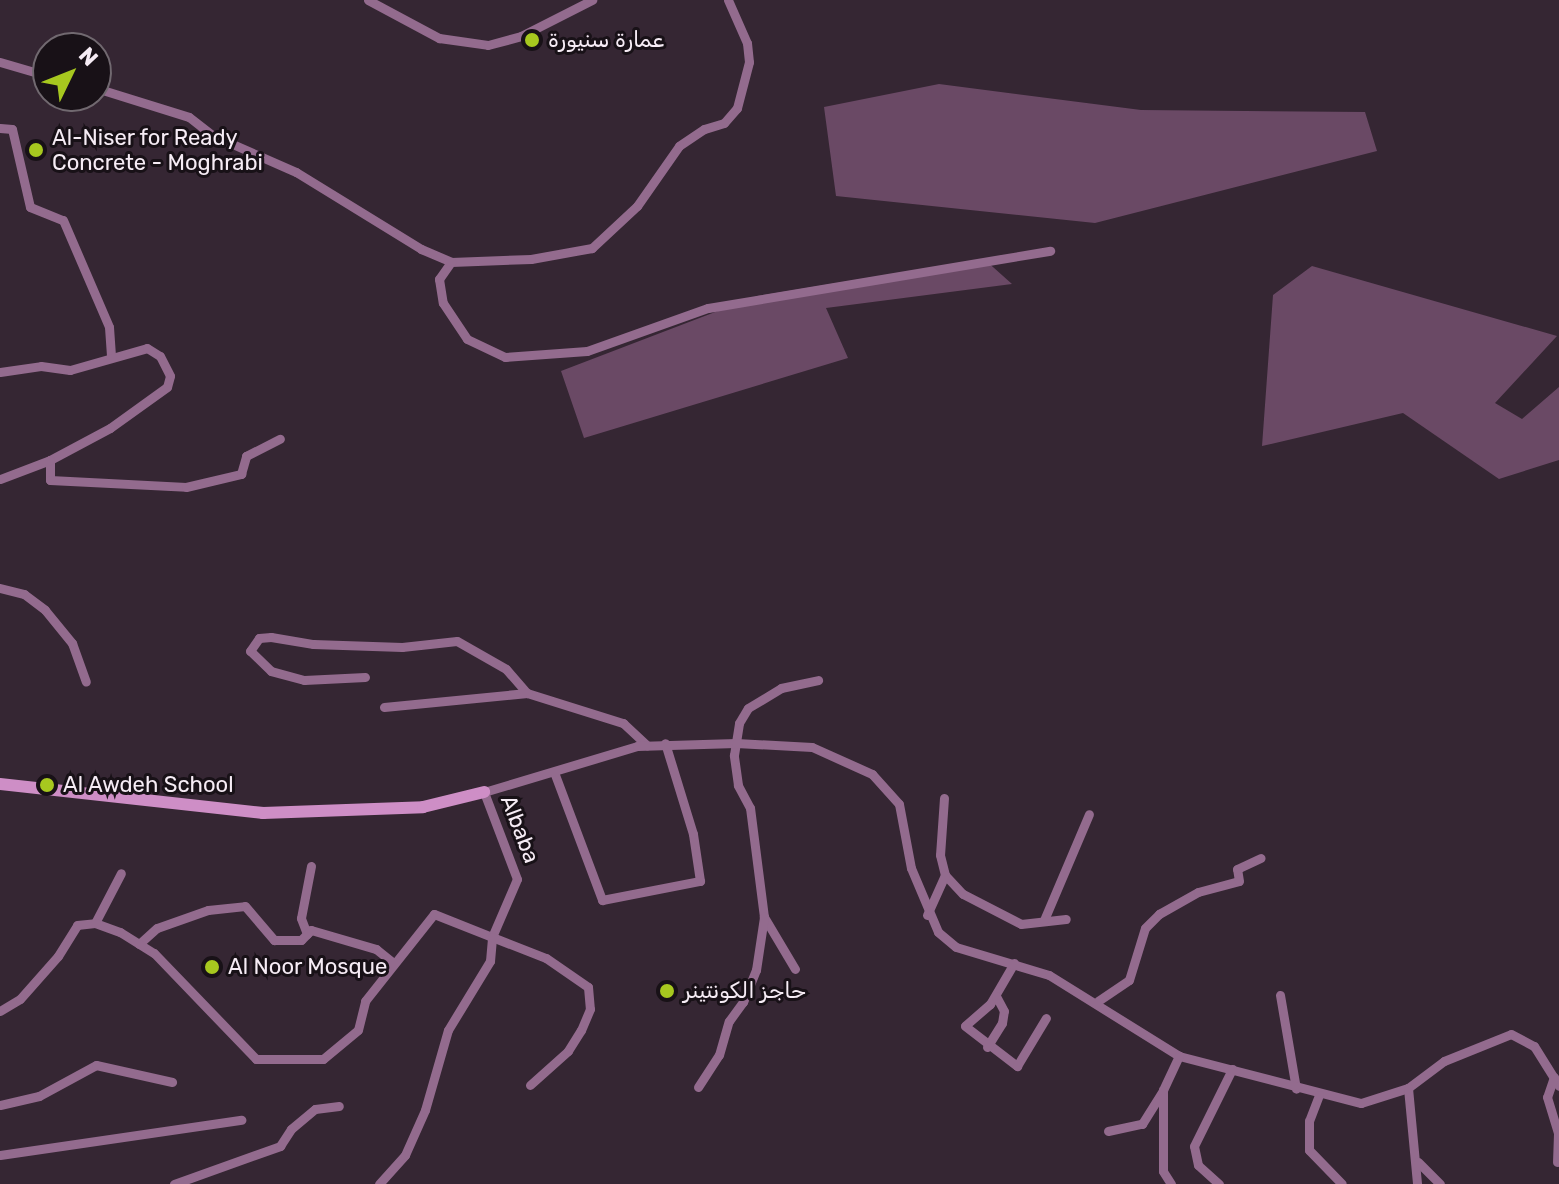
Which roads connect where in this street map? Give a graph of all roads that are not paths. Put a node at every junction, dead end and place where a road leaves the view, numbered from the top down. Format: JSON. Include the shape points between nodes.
{"nodes":[{"id":1,"x":368,"y":0,"type":"edge"},
{"id":2,"x":592,"y":0,"type":"edge"},
{"id":3,"x":728,"y":0,"type":"edge"},
{"id":4,"x":393,"y":4,"type":"edge"},
{"id":5,"x":0,"y":62,"type":"edge"},
{"id":6,"x":32,"y":71,"type":"edge"},
{"id":7,"x":112,"y":93,"type":"edge"},
{"id":8,"x":0,"y":128,"type":"edge"},
{"id":9,"x":1050,"y":251,"type":"dead end"},
{"id":10,"x":451,"y":262,"type":"junction"},
{"id":11,"x":111,"y":357,"type":"junction"},
{"id":12,"x":0,"y":372,"type":"edge"},
{"id":13,"x":280,"y":439,"type":"dead end"},
{"id":14,"x":50,"y":460,"type":"junction"},
{"id":15,"x":0,"y":479,"type":"edge"},
{"id":16,"x":0,"y":588,"type":"edge"},
{"id":17,"x":365,"y":677,"type":"dead end"},
{"id":18,"x":818,"y":680,"type":"dead end"},
{"id":19,"x":86,"y":682,"type":"dead end"},
{"id":20,"x":527,"y":693,"type":"junction"},
{"id":21,"x":384,"y":707,"type":"dead end"},
{"id":22,"x":665,"y":743,"type":"junction"},
{"id":23,"x":736,"y":743,"type":"junction"},
{"id":24,"x":647,"y":745,"type":"junction"},
{"id":25,"x":554,"y":772,"type":"junction"},
{"id":26,"x":0,"y":784,"type":"edge"},
{"id":27,"x":484,"y":792,"type":"junction"},
{"id":28,"x":944,"y":798,"type":"dead end"},
{"id":29,"x":1089,"y":814,"type":"dead end"},
{"id":30,"x":1261,"y":858,"type":"dead end"},
{"id":31,"x":311,"y":866,"type":"dead end"},
{"id":32,"x":121,"y":873,"type":"dead end"},
{"id":33,"x":945,"y":875,"type":"junction"},
{"id":34,"x":927,"y":915,"type":"junction"},
{"id":35,"x":764,"y":917,"type":"junction"},
{"id":36,"x":1066,"y":919,"type":"dead end"},
{"id":37,"x":1044,"y":920,"type":"junction"},
{"id":38,"x":95,"y":923,"type":"junction"},
{"id":39,"x":307,"y":934,"type":"junction"},
{"id":40,"x":492,"y":937,"type":"junction"},
{"id":41,"x":139,"y":944,"type":"junction"},
{"id":42,"x":393,"y":963,"type":"junction"},
{"id":43,"x":1014,"y":963,"type":"junction"},
{"id":44,"x":795,"y":969,"type":"dead end"},
{"id":45,"x":1280,"y":995,"type":"dead end"},
{"id":46,"x":996,"y":996,"type":"junction"},
{"id":47,"x":1098,"y":1001,"type":"junction"},
{"id":48,"x":0,"y":1011,"type":"edge"},
{"id":49,"x":1046,"y":1018,"type":"dead end"},
{"id":50,"x":987,"y":1047,"type":"junction"},
{"id":51,"x":1179,"y":1056,"type":"junction"},
{"id":52,"x":1232,"y":1069,"type":"junction"},
{"id":53,"x":1556,"y":1081,"type":"edge"},
{"id":54,"x":172,"y":1082,"type":"dead end"},
{"id":55,"x":530,"y":1085,"type":"dead end"},
{"id":56,"x":698,"y":1087,"type":"dead end"},
{"id":57,"x":1408,"y":1088,"type":"junction"},
{"id":58,"x":1296,"y":1089,"type":"junction"},
{"id":59,"x":1163,"y":1090,"type":"junction"},
{"id":60,"x":1319,"y":1095,"type":"junction"},
{"id":61,"x":0,"y":1105,"type":"edge"},
{"id":62,"x":339,"y":1106,"type":"dead end"},
{"id":63,"x":241,"y":1120,"type":"dead end"},
{"id":64,"x":1108,"y":1131,"type":"dead end"},
{"id":65,"x":0,"y":1155,"type":"edge"},
{"id":66,"x":1418,"y":1162,"type":"junction"},
{"id":67,"x":1557,"y":1162,"type":"edge"},
{"id":68,"x":174,"y":1184,"type":"edge"},
{"id":69,"x":379,"y":1184,"type":"edge"},
{"id":70,"x":1171,"y":1184,"type":"edge"},
{"id":71,"x":1219,"y":1184,"type":"edge"},
{"id":72,"x":1342,"y":1184,"type":"edge"},
{"id":73,"x":1417,"y":1184,"type":"edge"},
{"id":74,"x":1440,"y":1184,"type":"edge"}],
"edges":[{"from":1,"to":4,"type":"street"},
{"from":2,"to":4,"type":"street","via":[[521,36],[488,45],[439,38]]},
{"from":3,"to":10,"type":"street","via":[[747,43],[749,62],[737,108],[724,123],[679,146],[609,237],[572,255]]},
{"from":5,"to":6,"type":"street"},
{"from":7,"to":10,"type":"street","via":[[189,117],[212,135],[296,172]]},
{"from":8,"to":11,"type":"street","via":[[12,129],[30,207],[63,220],[109,327]]},
{"from":9,"to":10,"type":"street","via":[[708,308],[587,351],[540,358],[505,357],[481,349],[456,327],[439,279]]},
{"from":11,"to":12,"type":"street","via":[[70,370],[41,366]]},
{"from":11,"to":14,"type":"street","via":[[156,350],[170,382],[110,428]]},
{"from":13,"to":14,"type":"street","via":[[246,456],[241,474],[186,487],[50,480]]},
{"from":14,"to":15,"type":"street"},
{"from":16,"to":19,"type":"street","via":[[24,594],[45,610],[72,643]]},
{"from":17,"to":20,"type":"street","via":[[304,680],[271,671],[250,651],[259,638],[271,637],[402,647],[457,641],[506,669]]},
{"from":18,"to":23,"type":"street","via":[[781,688],[748,708]]},
{"from":20,"to":21,"type":"street"},
{"from":20,"to":24,"type":"street","via":[[623,723]]},
{"from":22,"to":23,"type":"street"},
{"from":22,"to":24,"type":"street"},
{"from":22,"to":25,"type":"street","via":[[693,834],[700,881],[602,900]]},
{"from":23,"to":34,"type":"street","via":[[812,747],[848,759],[888,787],[899,804],[911,868]]},
{"from":23,"to":35,"type":"street","via":[[738,785],[750,808]]},
{"from":24,"to":25,"type":"street"},
{"from":25,"to":27,"type":"street"},
{"from":26,"to":27,"type":"street","name":"Albaba","via":[[263,813],[423,807]]},
{"from":27,"to":40,"type":"street","name":"Albaba","via":[[517,879]]},
{"from":28,"to":33,"type":"street","via":[[940,855]]},
{"from":29,"to":37,"type":"street"},
{"from":30,"to":47,"type":"street","via":[[1237,869],[1239,881],[1198,892],[1159,914],[1145,928],[1129,980]]},
{"from":31,"to":39,"type":"street","via":[[301,918]]},
{"from":32,"to":38,"type":"street"},
{"from":33,"to":34,"type":"street"},
{"from":33,"to":37,"type":"street","via":[[985,910],[1021,924]]},
{"from":34,"to":43,"type":"street","via":[[956,947]]},
{"from":35,"to":44,"type":"street"},
{"from":35,"to":56,"type":"street","via":[[756,970],[729,1021],[719,1055]]},
{"from":36,"to":37,"type":"street"},
{"from":38,"to":41,"type":"street"},
{"from":38,"to":48,"type":"street","via":[[77,925],[49,967],[20,999]]},
{"from":39,"to":41,"type":"street","via":[[301,940],[274,940],[245,906],[208,910],[157,928]]},
{"from":39,"to":42,"type":"street","via":[[311,930],[376,949]]},
{"from":40,"to":42,"type":"street","via":[[434,914]]},
{"from":40,"to":55,"type":"street","via":[[546,958],[588,987],[590,1009],[581,1030],[568,1051]]},
{"from":40,"to":69,"type":"street","name":"Albaba","via":[[490,961],[448,1030],[425,1110],[405,1155]]},
{"from":41,"to":42,"type":"street","via":[[256,1059],[323,1059],[358,1030],[365,1001]]},
{"from":43,"to":46,"type":"street"},
{"from":43,"to":47,"type":"street"},
{"from":45,"to":58,"type":"street"},
{"from":46,"to":50,"type":"street","via":[[1002,1023]]},
{"from":46,"to":50,"type":"street","via":[[965,1026]]},
{"from":47,"to":51,"type":"street","via":[[1141,1036]]},
{"from":49,"to":50,"type":"street","via":[[1017,1066]]},
{"from":51,"to":52,"type":"street"},
{"from":51,"to":59,"type":"street"},
{"from":52,"to":58,"type":"street"},
{"from":52,"to":71,"type":"street","via":[[1194,1146],[1198,1165]]},
{"from":53,"to":57,"type":"street","via":[[1534,1046],[1511,1034],[1444,1061]]},
{"from":53,"to":67,"type":"street","via":[[1547,1097],[1558,1134]]},
{"from":54,"to":61,"type":"street","via":[[96,1065],[39,1096]]},
{"from":57,"to":60,"type":"street","via":[[1361,1103]]},
{"from":57,"to":66,"type":"street"},
{"from":58,"to":60,"type":"street"},
{"from":59,"to":64,"type":"street","via":[[1142,1124]]},
{"from":59,"to":70,"type":"street","via":[[1163,1171]]},
{"from":60,"to":72,"type":"street","via":[[1309,1121],[1309,1150],[1316,1163]]},
{"from":62,"to":68,"type":"street","via":[[315,1109],[280,1146]]},
{"from":63,"to":65,"type":"street"},
{"from":66,"to":73,"type":"street"},
{"from":66,"to":74,"type":"street"}]}
